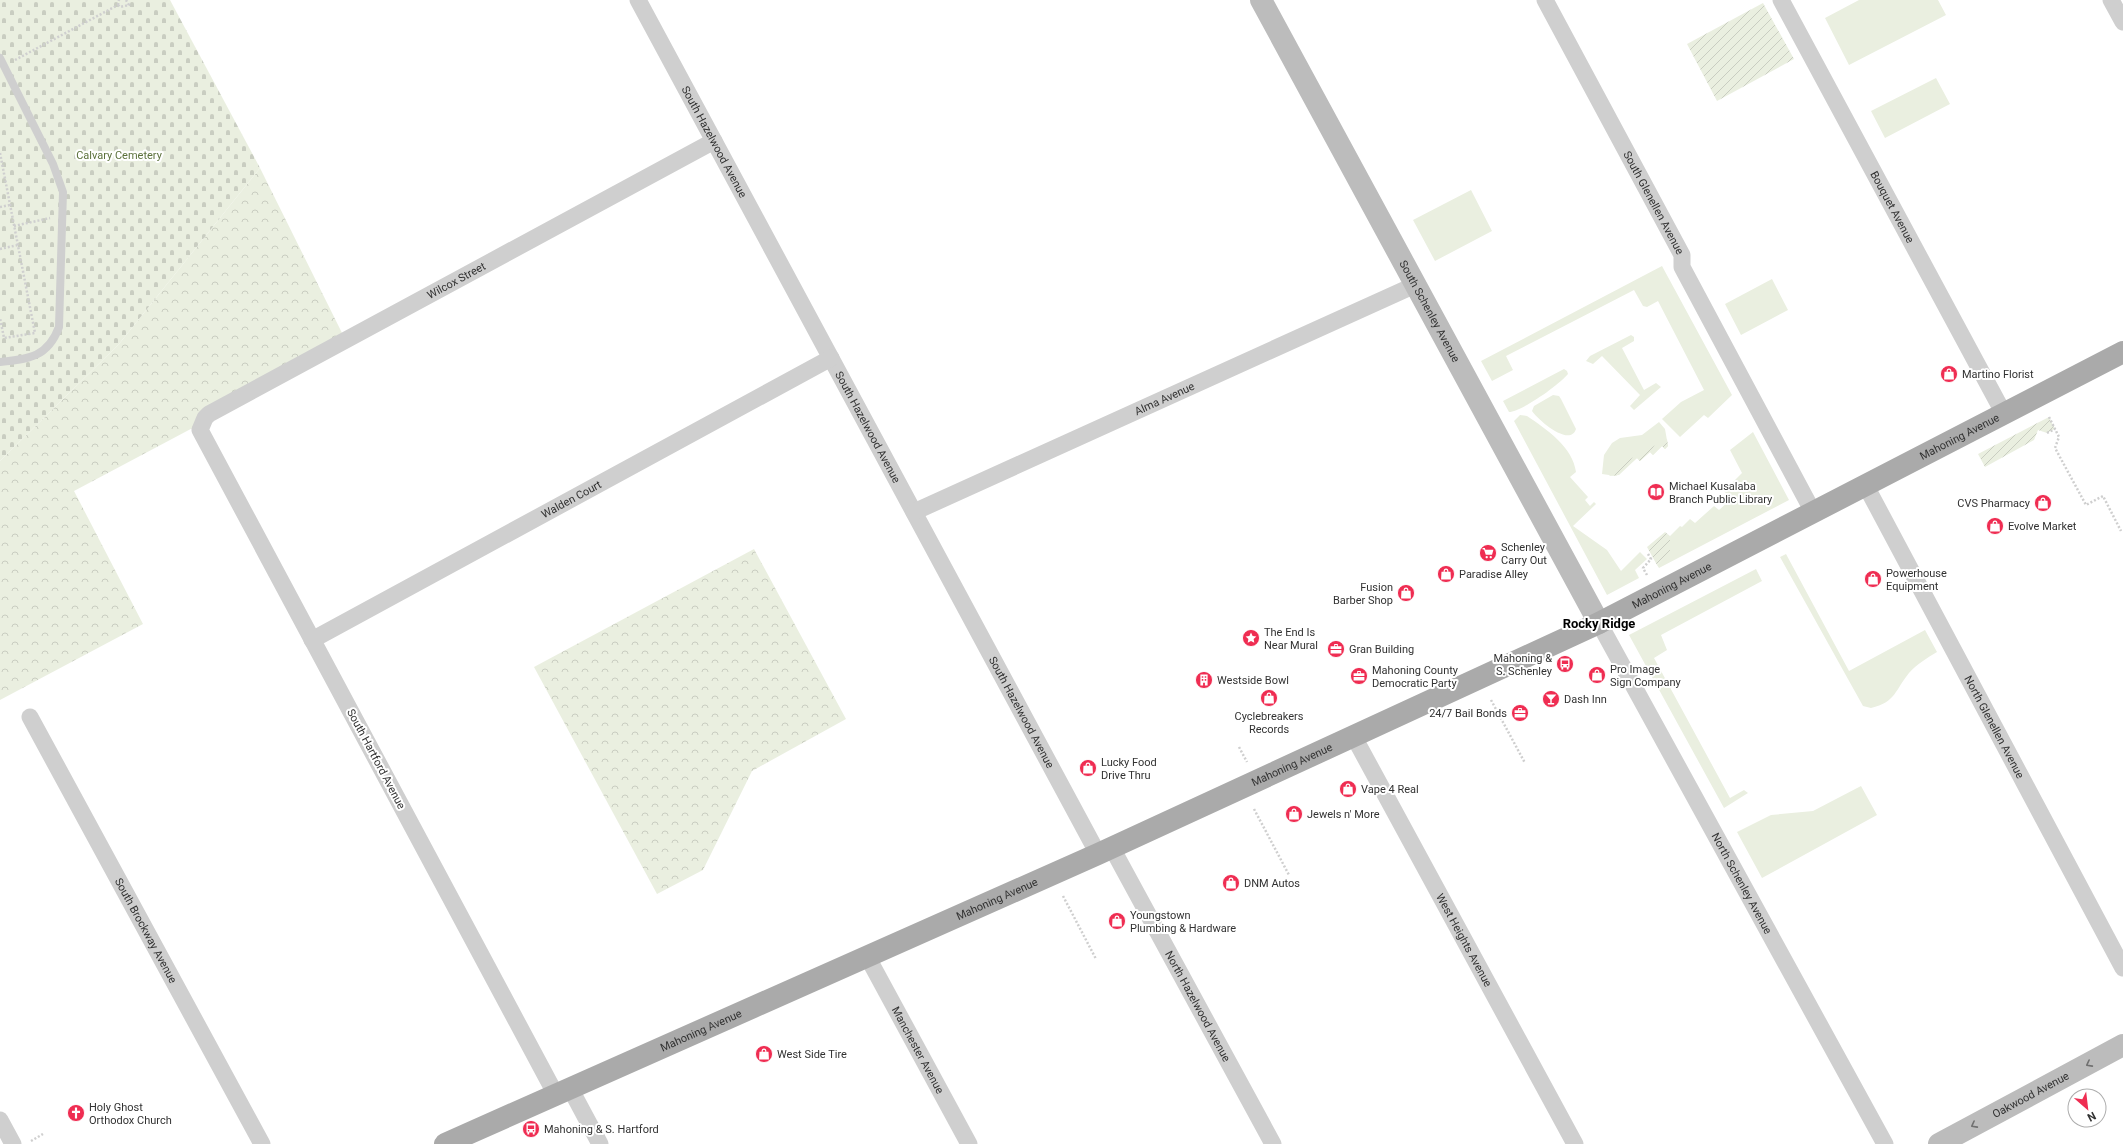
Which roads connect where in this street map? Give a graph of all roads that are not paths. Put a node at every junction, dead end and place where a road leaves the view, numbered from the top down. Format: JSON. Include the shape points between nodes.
{"nodes":[{"id":1,"x":638,"y":0,"type":"edge"},
{"id":2,"x":1261,"y":0,"type":"edge"},
{"id":3,"x":1545,"y":0,"type":"edge"},
{"id":4,"x":1781,"y":0,"type":"edge"},
{"id":5,"x":2111,"y":0,"type":"edge"},
{"id":6,"x":2123,"y":22,"type":"edge"},
{"id":7,"x":0,"y":58,"type":"edge"},
{"id":8,"x":714,"y":141,"type":"junction"},
{"id":9,"x":1415,"y":284,"type":"junction"},
{"id":10,"x":2122,"y":354,"type":"edge"},
{"id":11,"x":831,"y":358,"type":"junction"},
{"id":12,"x":0,"y":362,"type":"edge"},
{"id":13,"x":2004,"y":414,"type":"junction"},
{"id":14,"x":202,"y":423,"type":"joint"},
{"id":15,"x":1866,"y":486,"type":"junction"},
{"id":16,"x":914,"y":512,"type":"junction"},
{"id":17,"x":1813,"y":512,"type":"junction"},
{"id":18,"x":1599,"y":623,"type":"junction"},
{"id":19,"x":312,"y":640,"type":"junction"},
{"id":20,"x":30,"y":717,"type":"dead end"},
{"id":21,"x":1354,"y":737,"type":"junction"},
{"id":22,"x":1105,"y":851,"type":"junction"},
{"id":23,"x":867,"y":956,"type":"junction"},
{"id":24,"x":2123,"y":968,"type":"edge"},
{"id":25,"x":2123,"y":1045,"type":"edge"},
{"id":26,"x":563,"y":1091,"type":"junction"},
{"id":27,"x":0,"y":1120,"type":"edge"},
{"id":28,"x":13,"y":1144,"type":"edge"},
{"id":29,"x":262,"y":1144,"type":"edge"},
{"id":30,"x":445,"y":1144,"type":"edge"},
{"id":31,"x":600,"y":1144,"type":"edge"},
{"id":32,"x":969,"y":1144,"type":"edge"},
{"id":33,"x":1273,"y":1144,"type":"edge"},
{"id":34,"x":1575,"y":1144,"type":"edge"},
{"id":35,"x":1885,"y":1144,"type":"edge"},
{"id":36,"x":1939,"y":1144,"type":"edge"}],
"edges":[{"from":1,"to":8,"type":"street","name":"South Hazelwood Avenue"},
{"from":2,"to":9,"type":"street","name":"South Schenley Avenue"},
{"from":3,"to":17,"type":"street","name":"South Glenellen Avenue","via":[[1682,255],[1682,267]]},
{"from":4,"to":13,"type":"street","name":"Bouquet Avenue"},
{"from":5,"to":6,"type":"street"},
{"from":7,"to":12,"type":"lane","via":[[54,164],[63,192],[59,327],[54,341],[27,359]]},
{"from":8,"to":11,"type":"street","name":"South Hazelwood Avenue"},
{"from":8,"to":14,"type":"street","name":"Wilcox Street","via":[[209,414]]},
{"from":9,"to":16,"type":"street","name":"Alma Avenue"},
{"from":9,"to":18,"type":"street","name":"South Schenley Avenue"},
{"from":10,"to":13,"type":"main road","name":"Mahoning Avenue"},
{"from":11,"to":16,"type":"street","name":"South Hazelwood Avenue"},
{"from":11,"to":19,"type":"street","name":"Walden Court"},
{"from":13,"to":15,"type":"main road","name":"Mahoning Avenue"},
{"from":14,"to":19,"type":"street","name":"South Hartford Avenue","via":[[200,430]]},
{"from":15,"to":17,"type":"main road","name":"Mahoning Avenue"},
{"from":15,"to":24,"type":"street","name":"North Glenellen Avenue"},
{"from":16,"to":22,"type":"street","name":"South Hazelwood Avenue"},
{"from":17,"to":18,"type":"main road","name":"Mahoning Avenue"},
{"from":18,"to":21,"type":"main road","name":"Mahoning Avenue"},
{"from":18,"to":35,"type":"street","name":"North Schenley Avenue"},
{"from":19,"to":26,"type":"street","name":"South Hartford Avenue"},
{"from":20,"to":29,"type":"street","name":"South Brockway Avenue"},
{"from":21,"to":22,"type":"main road","name":"Mahoning Avenue"},
{"from":21,"to":34,"type":"street","name":"West Heights Avenue"},
{"from":22,"to":23,"type":"main road","name":"Mahoning Avenue"},
{"from":22,"to":33,"type":"street","name":"North Hazelwood Avenue"},
{"from":23,"to":26,"type":"main road","name":"Mahoning Avenue"},
{"from":23,"to":32,"type":"street","name":"Manchester Avenue"},
{"from":25,"to":36,"type":"street","name":"Oakwood Avenue","one_way":true},
{"from":26,"to":30,"type":"main road","name":"Mahoning Avenue"},
{"from":26,"to":31,"type":"street","name":"South Hartford Avenue"},
{"from":27,"to":28,"type":"street"}]}
